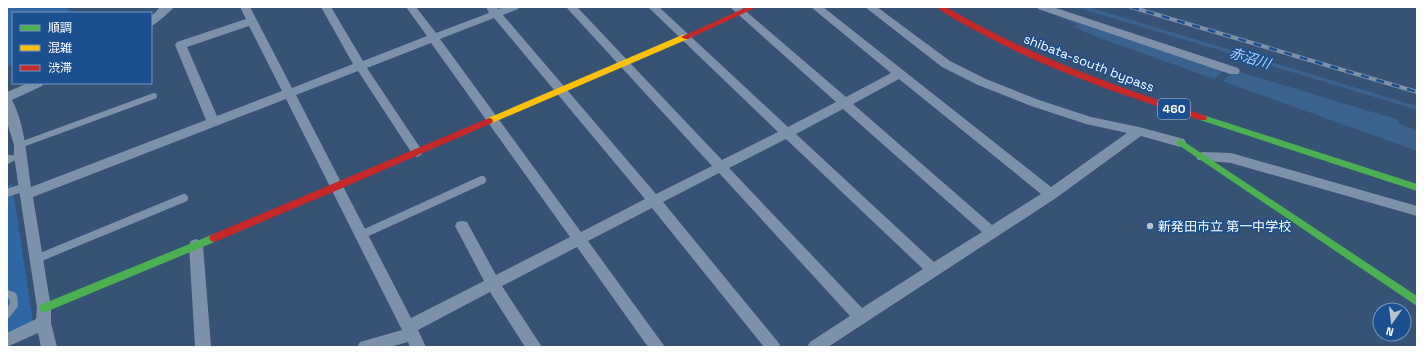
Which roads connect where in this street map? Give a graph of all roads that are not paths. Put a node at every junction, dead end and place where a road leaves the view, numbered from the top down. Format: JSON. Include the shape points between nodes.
{"nodes":[{"id":1,"x":169,"y":7,"type":"edge"},
{"id":2,"x":245,"y":7,"type":"edge"},
{"id":3,"x":326,"y":7,"type":"edge"},
{"id":4,"x":411,"y":7,"type":"edge"},
{"id":5,"x":514,"y":7,"type":"edge"},
{"id":6,"x":571,"y":7,"type":"edge"},
{"id":7,"x":653,"y":7,"type":"edge"},
{"id":8,"x":816,"y":7,"type":"edge"},
{"id":9,"x":870,"y":7,"type":"edge"},
{"id":10,"x":941,"y":7,"type":"edge"},
{"id":11,"x":1042,"y":7,"type":"edge"},
{"id":12,"x":743,"y":9,"type":"edge"},
{"id":13,"x":493,"y":10,"type":"edge"},
{"id":14,"x":252,"y":21,"type":"junction"},
{"id":15,"x":152,"y":22,"type":"edge"},
{"id":16,"x":684,"y":36,"type":"junction"},
{"id":17,"x":433,"y":38,"type":"junction"},
{"id":18,"x":623,"y":63,"type":"junction"},
{"id":19,"x":360,"y":66,"type":"junction"},
{"id":20,"x":1234,"y":71,"type":"dead end"},
{"id":21,"x":900,"y":73,"type":"junction"},
{"id":22,"x":36,"y":84,"type":"edge"},
{"id":23,"x":560,"y":90,"type":"junction"},
{"id":24,"x":289,"y":93,"type":"junction"},
{"id":25,"x":154,"y":96,"type":"dead end"},
{"id":26,"x":7,"y":97,"type":"edge"},
{"id":27,"x":7,"y":102,"type":"edge"},
{"id":28,"x":845,"y":103,"type":"junction"},
{"id":29,"x":492,"y":120,"type":"junction"},
{"id":30,"x":213,"y":122,"type":"junction"},
{"id":31,"x":1139,"y":131,"type":"junction"},
{"id":32,"x":786,"y":133,"type":"junction"},
{"id":33,"x":1180,"y":142,"type":"joint"},
{"id":34,"x":417,"y":152,"type":"junction"},
{"id":35,"x":15,"y":154,"type":"edge"},
{"id":36,"x":1202,"y":157,"type":"junction"},
{"id":37,"x":721,"y":167,"type":"junction"},
{"id":38,"x":482,"y":180,"type":"dead end"},
{"id":39,"x":337,"y":187,"type":"junction"},
{"id":40,"x":1417,"y":188,"type":"edge"},
{"id":41,"x":25,"y":191,"type":"junction"},
{"id":42,"x":7,"y":193,"type":"edge"},
{"id":43,"x":1052,"y":194,"type":"junction"},
{"id":44,"x":184,"y":198,"type":"dead end"},
{"id":45,"x":654,"y":201,"type":"junction"},
{"id":46,"x":1417,"y":211,"type":"edge"},
{"id":47,"x":462,"y":226,"type":"dead end"},
{"id":48,"x":991,"y":232,"type":"junction"},
{"id":49,"x":361,"y":235,"type":"junction"},
{"id":50,"x":579,"y":240,"type":"junction"},
{"id":51,"x":196,"y":245,"type":"junction"},
{"id":52,"x":36,"y":259,"type":"junction"},
{"id":53,"x":933,"y":270,"type":"junction"},
{"id":54,"x":493,"y":284,"type":"junction"},
{"id":55,"x":7,"y":294,"type":"edge"},
{"id":56,"x":1416,"y":299,"type":"edge"},
{"id":57,"x":7,"y":314,"type":"edge"},
{"id":58,"x":43,"y":316,"type":"junction"},
{"id":59,"x":862,"y":317,"type":"junction"},
{"id":60,"x":413,"y":336,"type":"edge"},
{"id":61,"x":7,"y":340,"type":"edge"},
{"id":62,"x":49,"y":347,"type":"edge"},
{"id":63,"x":203,"y":347,"type":"edge"},
{"id":64,"x":365,"y":347,"type":"edge"},
{"id":65,"x":534,"y":347,"type":"edge"},
{"id":66,"x":657,"y":347,"type":"edge"},
{"id":67,"x":773,"y":347,"type":"edge"},
{"id":68,"x":815,"y":347,"type":"edge"}],
"edges":[{"from":1,"to":15,"type":"street"},
{"from":2,"to":14,"type":"street"},
{"from":3,"to":19,"type":"street"},
{"from":4,"to":17,"type":"street"},
{"from":5,"to":13,"type":"street"},
{"from":6,"to":18,"type":"street"},
{"from":7,"to":16,"type":"street"},
{"from":8,"to":21,"type":"street"},
{"from":9,"to":31,"type":"street","via":[[946,64],[982,82],[1090,121]]},
{"from":10,"to":40,"type":"main road","name":"shibata-south bypass","number":"460","via":[[984,33],[1065,70],[1136,96]]},
{"from":11,"to":20,"type":"street"},
{"from":12,"to":16,"type":"main road"},
{"from":12,"to":28,"type":"street"},
{"from":13,"to":17,"type":"street"},
{"from":13,"to":23,"type":"street"},
{"from":14,"to":24,"type":"street"},
{"from":14,"to":30,"type":"street","via":[[181,45]]},
{"from":16,"to":18,"type":"main road"},
{"from":16,"to":32,"type":"street"},
{"from":17,"to":19,"type":"street"},
{"from":17,"to":29,"type":"street"},
{"from":18,"to":23,"type":"main road"},
{"from":18,"to":37,"type":"street"},
{"from":19,"to":24,"type":"street"},
{"from":19,"to":34,"type":"street"},
{"from":21,"to":28,"type":"street"},
{"from":21,"to":43,"type":"street"},
{"from":22,"to":26,"type":"street"},
{"from":23,"to":29,"type":"main road"},
{"from":23,"to":45,"type":"street"},
{"from":24,"to":30,"type":"street"},
{"from":24,"to":39,"type":"street"},
{"from":25,"to":35,"type":"lane"},
{"from":27,"to":35,"type":"street"},
{"from":28,"to":32,"type":"street"},
{"from":28,"to":48,"type":"street"},
{"from":29,"to":34,"type":"main road"},
{"from":29,"to":50,"type":"street"},
{"from":30,"to":41,"type":"street"},
{"from":31,"to":33,"type":"street"},
{"from":31,"to":43,"type":"street"},
{"from":32,"to":37,"type":"street"},
{"from":32,"to":53,"type":"street"},
{"from":33,"to":36,"type":"main road"},
{"from":34,"to":39,"type":"main road"},
{"from":35,"to":41,"type":"street"},
{"from":36,"to":46,"type":"street","via":[[1231,158]]},
{"from":36,"to":56,"type":"main road"},
{"from":37,"to":45,"type":"street"},
{"from":37,"to":59,"type":"street"},
{"from":38,"to":49,"type":"lane"},
{"from":39,"to":49,"type":"street"},
{"from":39,"to":51,"type":"main road"},
{"from":41,"to":42,"type":"lane"},
{"from":41,"to":52,"type":"street"},
{"from":43,"to":48,"type":"street"},
{"from":44,"to":52,"type":"lane"},
{"from":45,"to":50,"type":"street"},
{"from":45,"to":67,"type":"street"},
{"from":47,"to":54,"type":"street"},
{"from":48,"to":53,"type":"street"},
{"from":49,"to":60,"type":"street"},
{"from":50,"to":54,"type":"street"},
{"from":50,"to":66,"type":"street"},
{"from":51,"to":58,"type":"main road"},
{"from":51,"to":63,"type":"street"},
{"from":52,"to":58,"type":"street"},
{"from":53,"to":59,"type":"street"},
{"from":54,"to":60,"type":"street"},
{"from":54,"to":65,"type":"street"},
{"from":55,"to":57,"type":"lane","via":[[13,296],[14,305]]},
{"from":58,"to":61,"type":"street"},
{"from":58,"to":62,"type":"street"},
{"from":59,"to":68,"type":"street"},
{"from":60,"to":64,"type":"street"}]}
